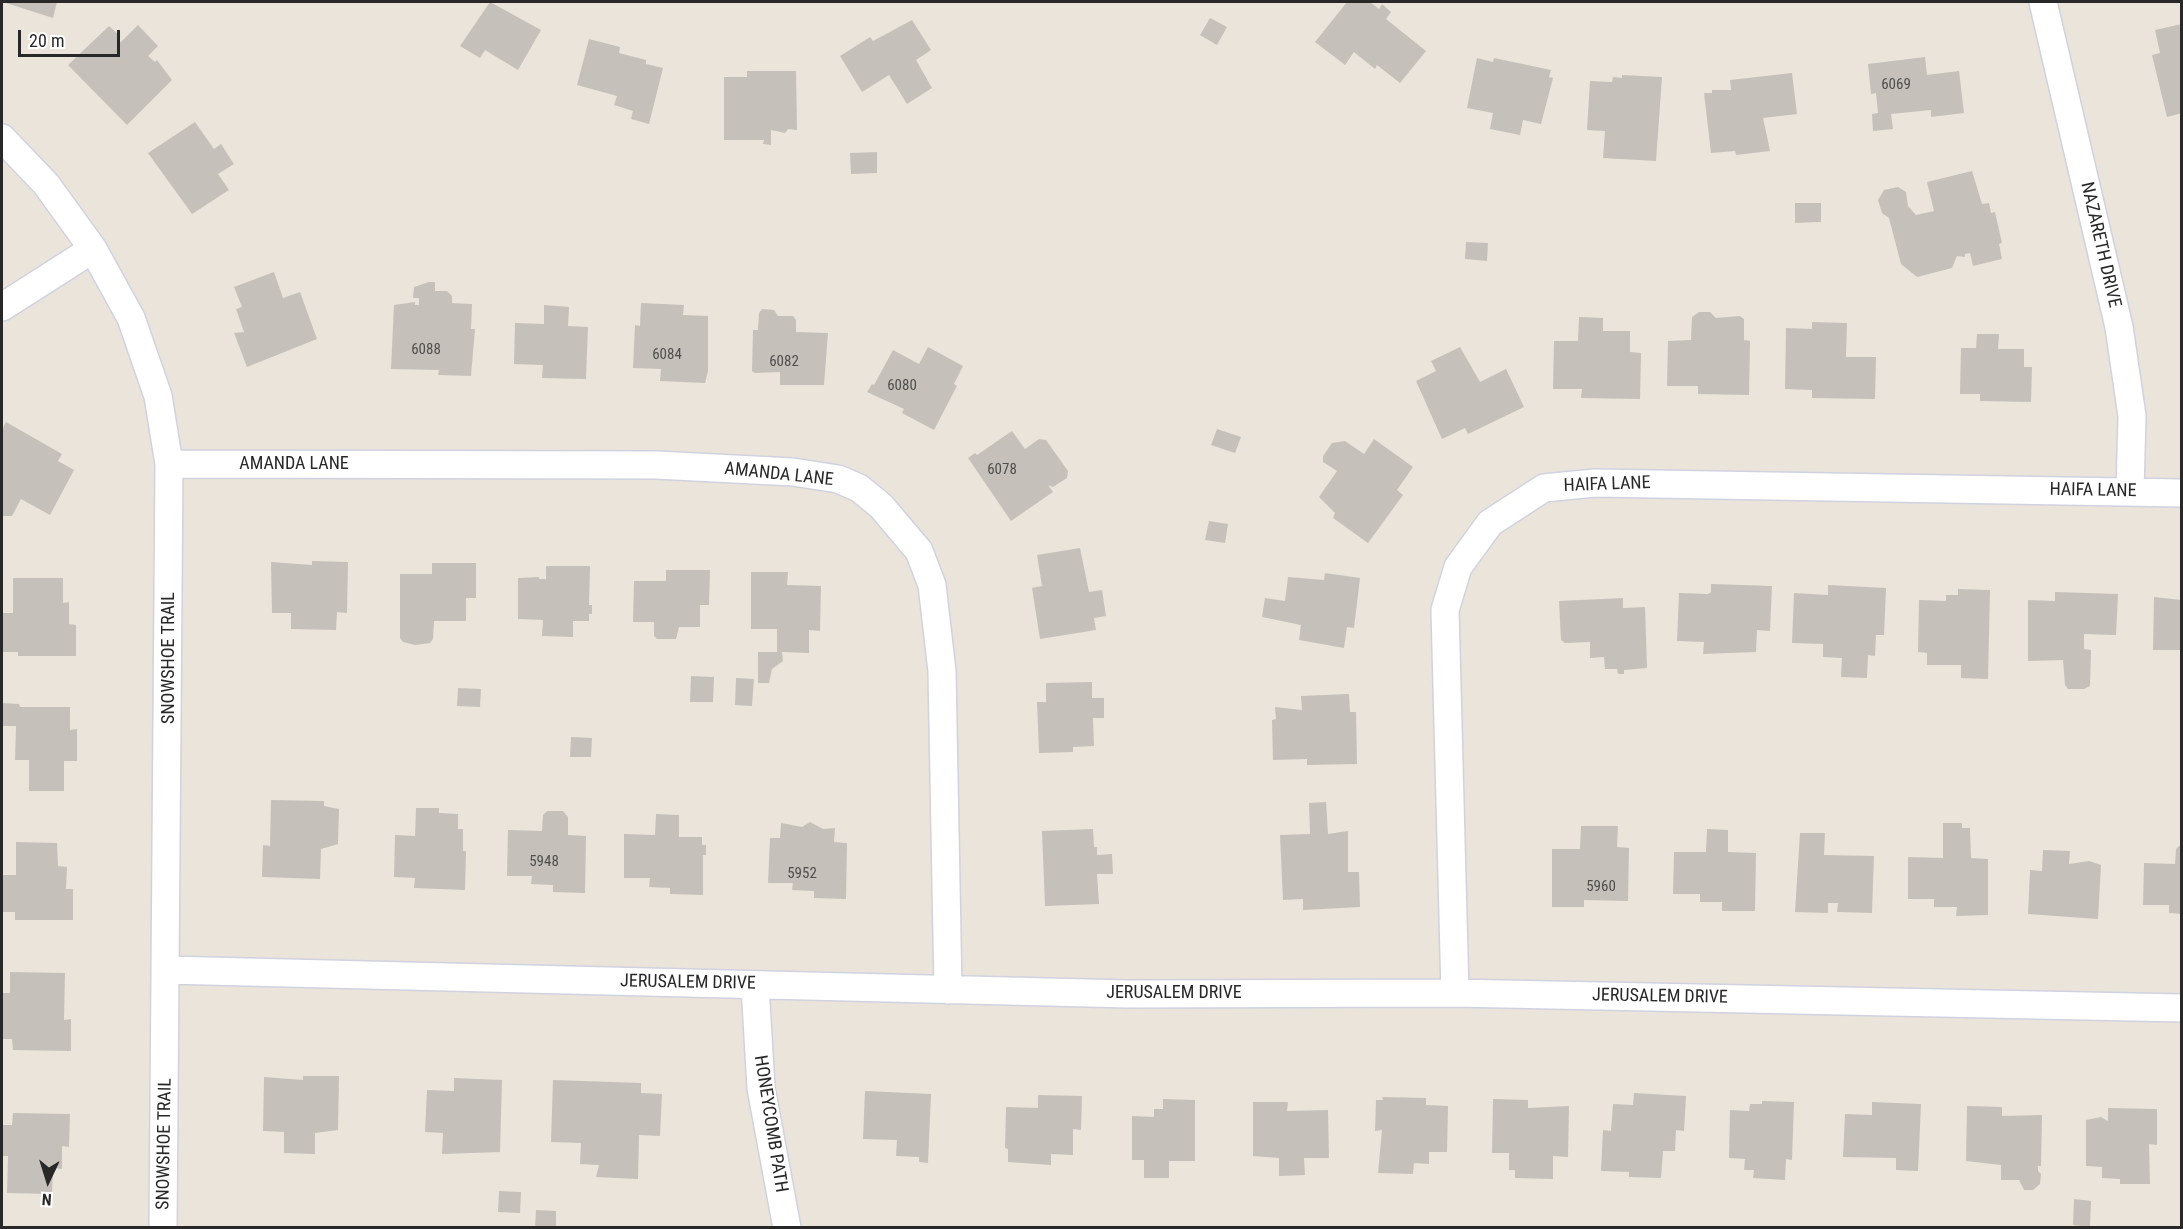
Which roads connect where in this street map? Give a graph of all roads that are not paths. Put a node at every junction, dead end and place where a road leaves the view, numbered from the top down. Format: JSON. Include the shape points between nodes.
{"nodes":[{"id":1,"x":2043,"y":2,"type":"edge"},
{"id":2,"x":2,"y":138,"type":"edge"},
{"id":3,"x":93,"y":249,"type":"junction"},
{"id":4,"x":2,"y":308,"type":"edge"},
{"id":5,"x":169,"y":464,"type":"junction"},
{"id":6,"x":2130,"y":492,"type":"junction"},
{"id":7,"x":2181,"y":493,"type":"edge"},
{"id":8,"x":167,"y":970,"type":"junction"},
{"id":9,"x":755,"y":985,"type":"junction"},
{"id":10,"x":948,"y":990,"type":"junction"},
{"id":11,"x":1455,"y":993,"type":"junction"},
{"id":12,"x":2181,"y":1008,"type":"edge"},
{"id":13,"x":163,"y":1227,"type":"edge"},
{"id":14,"x":787,"y":1227,"type":"edge"}],
"edges":[{"from":1,"to":6,"type":"street","name":"NAZARETH DRIVE","via":[[2119,327],[2132,416]]},
{"from":2,"to":3,"type":"street","name":"SNOWSHOE TRAIL","via":[[46,184]]},
{"from":3,"to":4,"type":"street"},
{"from":3,"to":5,"type":"street","name":"SNOWSHOE TRAIL","via":[[131,318],[140,343],[158,396]]},
{"from":5,"to":8,"type":"street","name":"SNOWSHOE TRAIL"},
{"from":5,"to":10,"type":"street","name":"AMANDA LANE","via":[[656,465],[793,472],[838,479],[859,488],[920,552],[932,585],[942,672]]},
{"from":6,"to":7,"type":"street","name":"HAIFA LANE"},
{"from":6,"to":11,"type":"street","name":"HAIFA LANE","via":[[1595,483],[1544,488],[1490,523],[1458,567],[1445,610]]},
{"from":8,"to":9,"type":"street","name":"JERUSALEM DRIVE"},
{"from":8,"to":13,"type":"street","name":"SNOWSHOE TRAIL"},
{"from":9,"to":10,"type":"street","name":"JERUSALEM DRIVE"},
{"from":9,"to":14,"type":"street","name":"HONEYCOMB PATH","via":[[761,1088]]},
{"from":10,"to":11,"type":"street","name":"JERUSALEM DRIVE"},
{"from":11,"to":12,"type":"street","name":"JERUSALEM DRIVE"}]}
